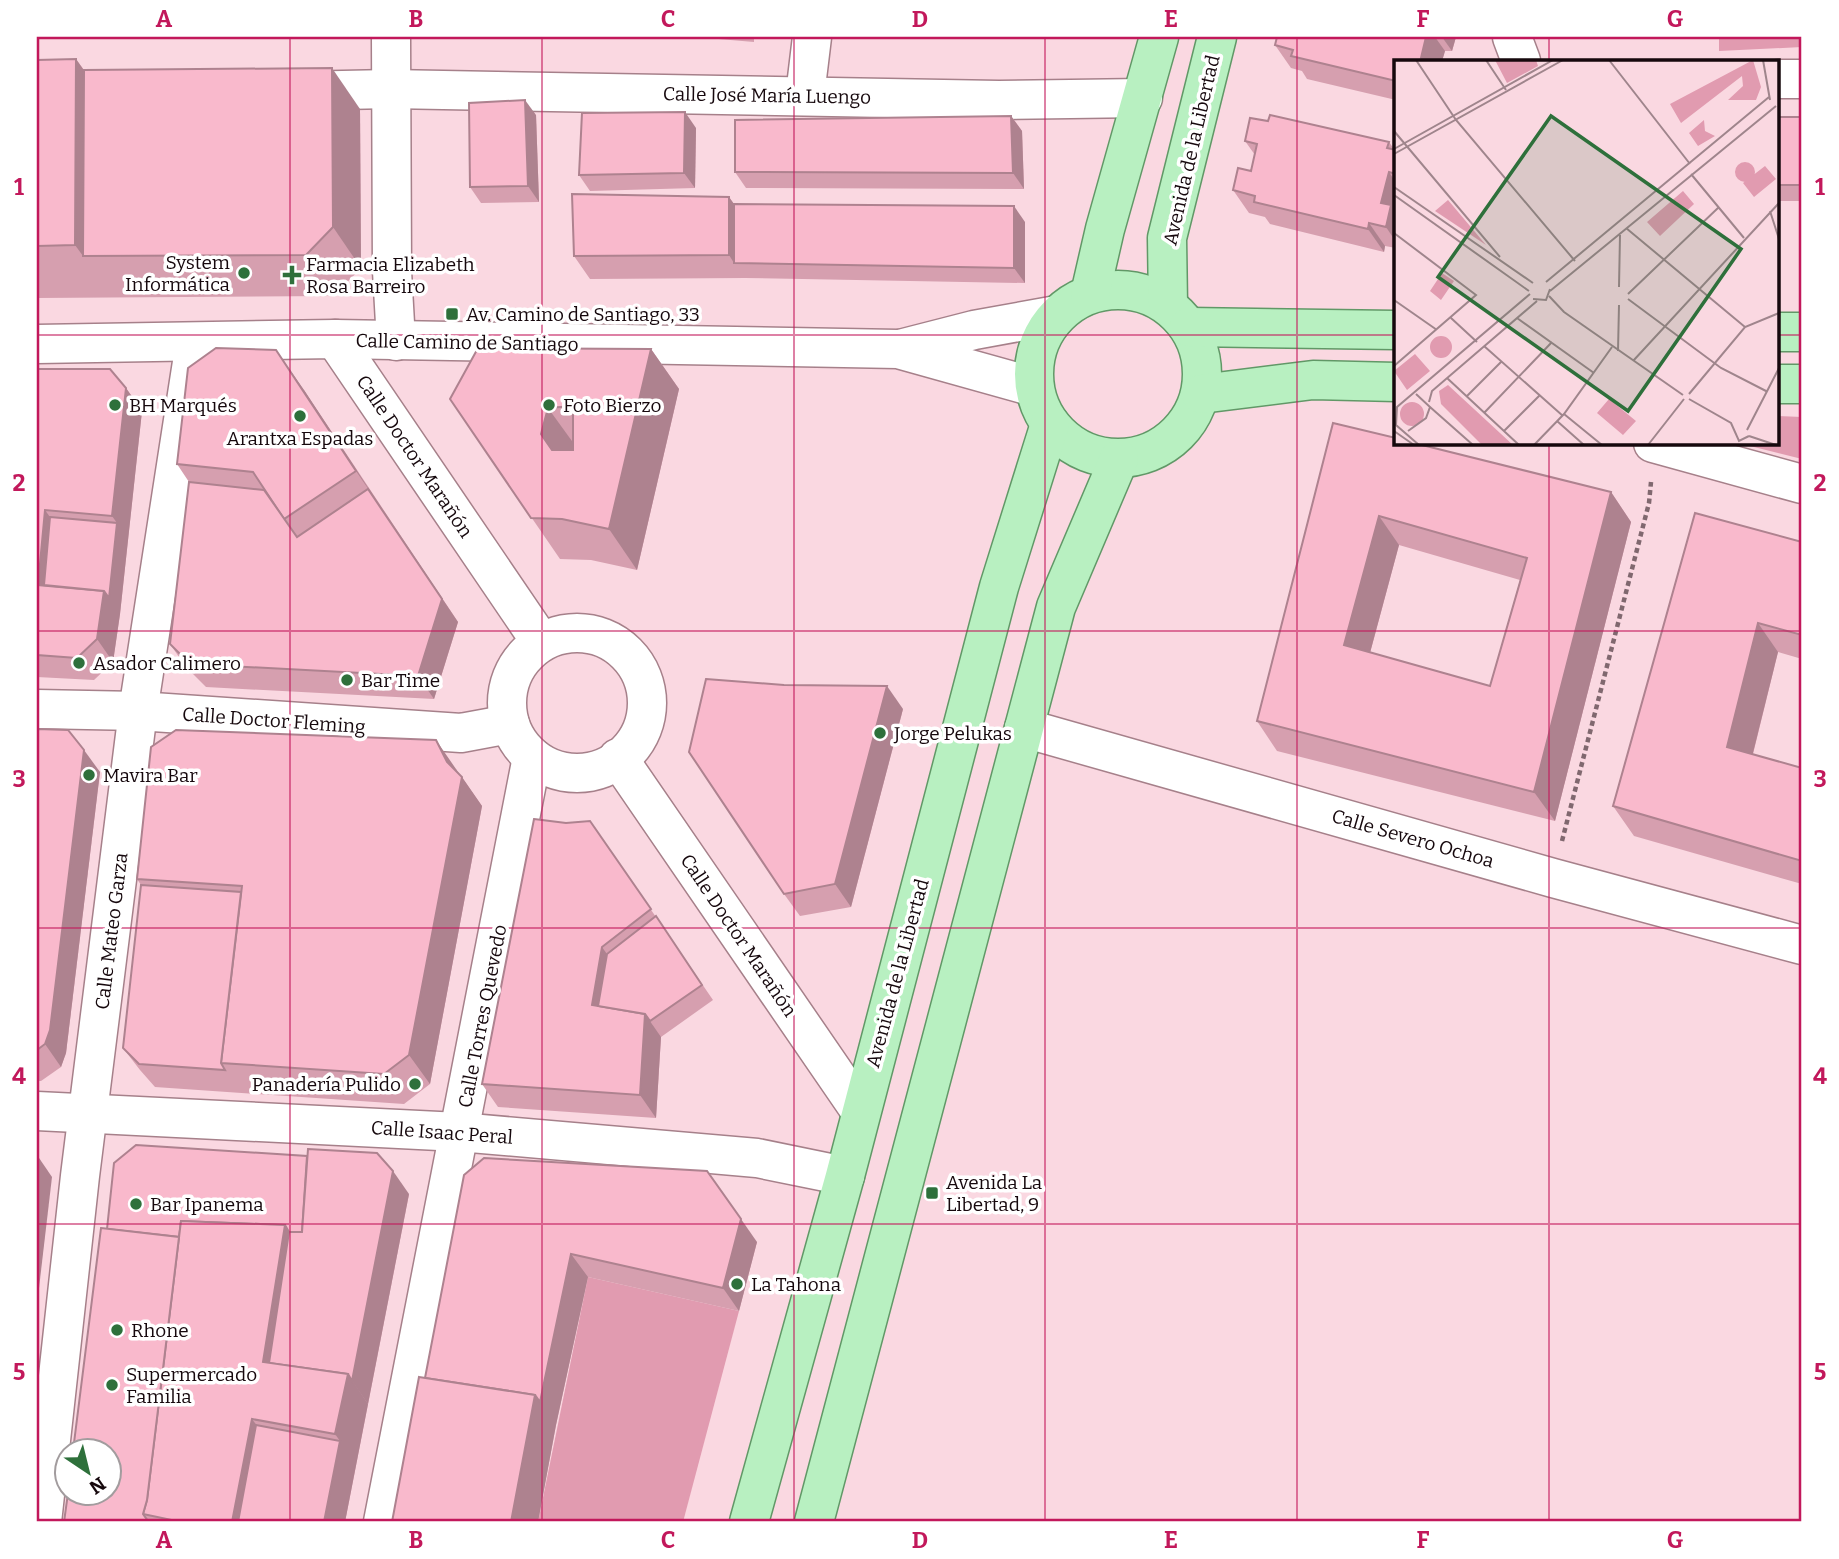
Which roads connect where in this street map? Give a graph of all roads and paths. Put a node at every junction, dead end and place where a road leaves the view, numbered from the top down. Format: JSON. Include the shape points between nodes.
{"nodes":[{"id":1,"x":391,"y":37,"type":"edge"},
{"id":2,"x":812,"y":37,"type":"edge"},
{"id":3,"x":1159,"y":37,"type":"edge"},
{"id":4,"x":1217,"y":37,"type":"edge"},
{"id":5,"x":1512,"y":37,"type":"edge"},
{"id":6,"x":1521,"y":60,"type":"edge"},
{"id":7,"x":1780,"y":79,"type":"edge"},
{"id":8,"x":1802,"y":79,"type":"edge"},
{"id":9,"x":390,"y":89,"type":"junction"},
{"id":10,"x":254,"y":92,"type":"edge"},
{"id":11,"x":805,"y":95,"type":"junction"},
{"id":12,"x":1143,"y":99,"type":"junction"},
{"id":13,"x":1090,"y":294,"type":"junction"},
{"id":14,"x":1057,"y":315,"type":"junction"},
{"id":15,"x":1179,"y":316,"type":"junction"},
{"id":16,"x":1394,"y":330,"type":"edge"},
{"id":17,"x":1780,"y":332,"type":"edge"},
{"id":18,"x":1802,"y":332,"type":"edge"},
{"id":19,"x":335,"y":339,"type":"junction"},
{"id":20,"x":396,"y":341,"type":"junction"},
{"id":21,"x":195,"y":342,"type":"junction"},
{"id":22,"x":37,"y":344,"type":"edge"},
{"id":23,"x":898,"y":349,"type":"junction"},
{"id":24,"x":1394,"y":382,"type":"edge"},
{"id":25,"x":1780,"y":384,"type":"edge"},
{"id":26,"x":1802,"y":384,"type":"edge"},
{"id":27,"x":1034,"y":387,"type":"junction"},
{"id":28,"x":1201,"y":394,"type":"junction"},
{"id":29,"x":1049,"y":424,"type":"junction"},
{"id":30,"x":1653,"y":444,"type":"edge"},
{"id":31,"x":1657,"y":444,"type":"edge"},
{"id":32,"x":1119,"y":459,"type":"junction"},
{"id":33,"x":1802,"y":484,"type":"edge"},
{"id":34,"x":541,"y":642,"type":"junction"},
{"id":35,"x":37,"y":709,"type":"edge"},
{"id":36,"x":138,"y":712,"type":"junction"},
{"id":37,"x":510,"y":724,"type":"junction"},
{"id":38,"x":1024,"y":728,"type":"junction"},
{"id":39,"x":532,"y":757,"type":"junction"},
{"id":40,"x":618,"y":758,"type":"junction"},
{"id":41,"x":1553,"y":878,"type":"junction"},
{"id":42,"x":1802,"y":945,"type":"edge"},
{"id":43,"x":37,"y":1111,"type":"edge"},
{"id":44,"x":89,"y":1112,"type":"junction"},
{"id":45,"x":861,"y":1112,"type":"junction"},
{"id":46,"x":459,"y":1132,"type":"junction"},
{"id":47,"x":845,"y":1176,"type":"junction"},
{"id":48,"x":42,"y":1522,"type":"edge"},
{"id":49,"x":383,"y":1522,"type":"edge"},
{"id":50,"x":749,"y":1522,"type":"edge"},
{"id":51,"x":814,"y":1522,"type":"edge"}],
"edges":[{"from":1,"to":9,"type":"street"},
{"from":2,"to":11,"type":"street"},
{"from":3,"to":12,"type":"main road"},
{"from":4,"to":15,"type":"main road","name":"Avenida de la Libertad","via":[[1167,238]]},
{"from":5,"to":6,"type":"street"},
{"from":7,"to":8,"type":"street"},
{"from":9,"to":10,"type":"street","name":"Calle José María Luengo"},
{"from":9,"to":11,"type":"street","name":"Calle José María Luengo"},
{"from":9,"to":20,"type":"street"},
{"from":11,"to":12,"type":"street","name":"Calle José María Luengo"},
{"from":12,"to":13,"type":"main road"},
{"from":13,"to":14,"type":"main road"},
{"from":13,"to":15,"type":"main road","via":[[1136,291]]},
{"from":14,"to":23,"type":"street","name":"Calle Camino de Santiago"},
{"from":14,"to":27,"type":"main road","via":[[1034,359]]},
{"from":15,"to":16,"type":"main road"},
{"from":15,"to":28,"type":"main road","via":[[1202,358]]},
{"from":17,"to":18,"type":"main road"},
{"from":19,"to":20,"type":"street","name":"Calle Camino de Santiago"},
{"from":19,"to":21,"type":"street","name":"Calle Camino de Santiago"},
{"from":19,"to":34,"type":"street","name":"Calle Doctor Marañón"},
{"from":20,"to":23,"type":"street","name":"Calle Camino de Santiago"},
{"from":21,"to":22,"type":"street","name":"Calle Camino de Santiago"},
{"from":21,"to":36,"type":"street","name":"Calle Mateo Garza"},
{"from":23,"to":27,"type":"street","name":"Calle Camino de Santiago"},
{"from":24,"to":28,"type":"main road","via":[[1313,380]]},
{"from":25,"to":26,"type":"main road"},
{"from":27,"to":29,"type":"main road"},
{"from":28,"to":32,"type":"main road","via":[[1193,413],[1170,441],[1153,452]]},
{"from":29,"to":32,"type":"main road","via":[[1085,452]]},
{"from":29,"to":45,"type":"main road","name":"Avenida de la Libertad","via":[[999,587]]},
{"from":30,"to":41,"type":"path","via":[[1649,503]]},
{"from":31,"to":33,"type":"street"},
{"from":32,"to":38,"type":"main road","via":[[1056,607]]},
{"from":34,"to":37,"type":"street","via":[[511,678]]},
{"from":34,"to":40,"type":"street","via":[[561,634],[593,635],[621,648],[635,664],[647,704],[634,744]]},
{"from":35,"to":36,"type":"street","name":"Calle Doctor Fleming"},
{"from":36,"to":37,"type":"street","name":"Calle Doctor Fleming","via":[[461,733]]},
{"from":36,"to":44,"type":"street","name":"Calle Mateo Garza"},
{"from":37,"to":39,"type":"street"},
{"from":38,"to":41,"type":"street","name":"Calle Severo Ochoa"},
{"from":38,"to":51,"type":"main road"},
{"from":39,"to":40,"type":"street","via":[[548,766],[584,772]]},
{"from":39,"to":46,"type":"street","name":"Calle Torres Quevedo"},
{"from":40,"to":45,"type":"street","name":"Calle Doctor Marañón"},
{"from":41,"to":42,"type":"street","name":"Calle Severo Ochoa"},
{"from":43,"to":44,"type":"street","name":"Calle Isaac Peral"},
{"from":44,"to":46,"type":"street","name":"Calle Isaac Peral"},
{"from":44,"to":48,"type":"street","name":"Calle Mateo Garza"},
{"from":45,"to":47,"type":"main road","name":"Avenida de la Libertad"},
{"from":46,"to":47,"type":"street","name":"Calle Isaac Peral","via":[[757,1158]]},
{"from":46,"to":49,"type":"street","name":"Calle Torres Quevedo"},
{"from":47,"to":50,"type":"main road","name":"Avenida de la Libertad"}]}
